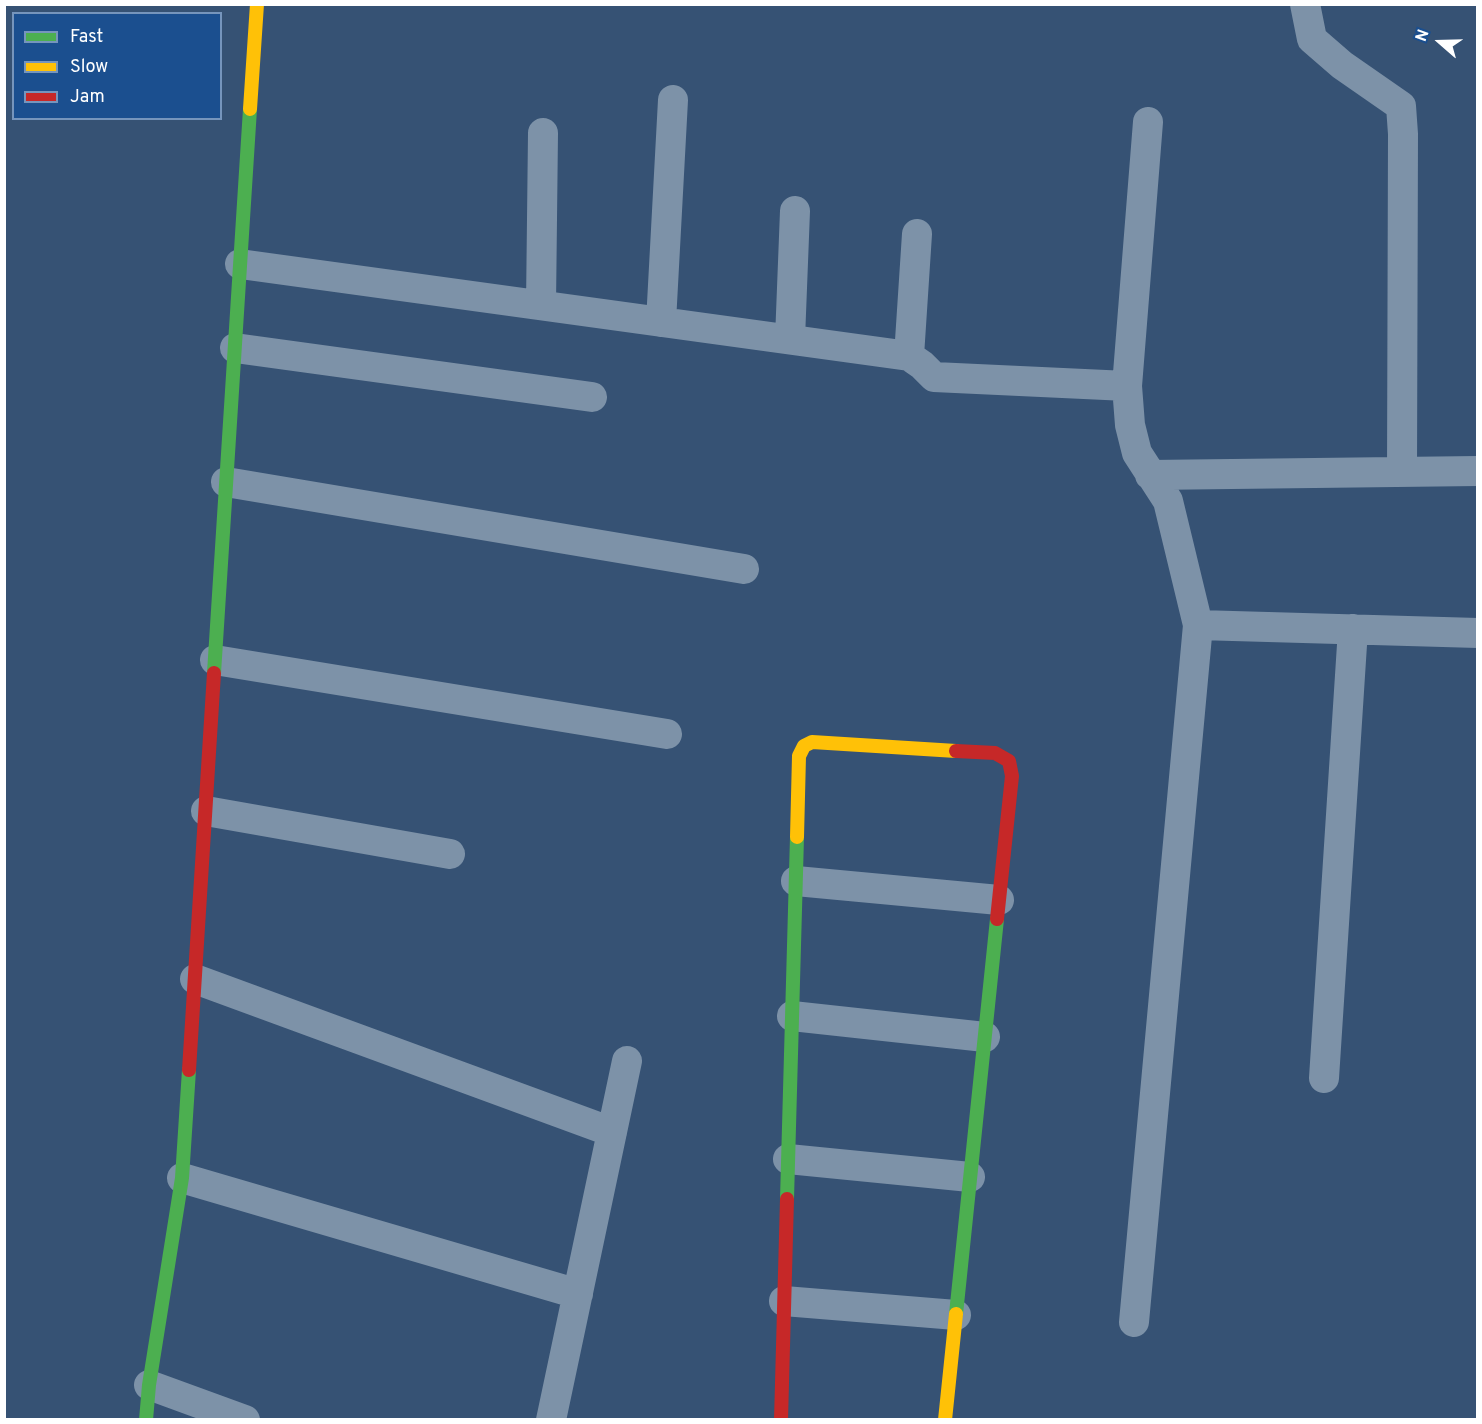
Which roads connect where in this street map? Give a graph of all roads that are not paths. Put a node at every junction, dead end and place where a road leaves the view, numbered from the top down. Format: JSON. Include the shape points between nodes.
{"nodes":[{"id":1,"x":257,"y":4,"type":"edge"},
{"id":2,"x":1305,"y":4,"type":"edge"},
{"id":3,"x":672,"y":100,"type":"dead end"},
{"id":4,"x":1148,"y":122,"type":"dead end"},
{"id":5,"x":543,"y":133,"type":"dead end"},
{"id":6,"x":795,"y":211,"type":"dead end"},
{"id":7,"x":918,"y":234,"type":"dead end"},
{"id":8,"x":240,"y":264,"type":"junction"},
{"id":9,"x":541,"y":305,"type":"junction"},
{"id":10,"x":661,"y":322,"type":"junction"},
{"id":11,"x":790,"y":339,"type":"junction"},
{"id":12,"x":235,"y":348,"type":"junction"},
{"id":13,"x":909,"y":356,"type":"junction"},
{"id":14,"x":1127,"y":386,"type":"junction"},
{"id":15,"x":592,"y":397,"type":"dead end"},
{"id":16,"x":1478,"y":471,"type":"edge"},
{"id":17,"x":1402,"y":472,"type":"junction"},
{"id":18,"x":1150,"y":475,"type":"junction"},
{"id":19,"x":226,"y":482,"type":"junction"},
{"id":20,"x":744,"y":568,"type":"dead end"},
{"id":21,"x":1198,"y":625,"type":"junction"},
{"id":22,"x":1353,"y":629,"type":"junction"},
{"id":23,"x":1478,"y":633,"type":"edge"},
{"id":24,"x":215,"y":660,"type":"junction"},
{"id":25,"x":667,"y":734,"type":"dead end"},
{"id":26,"x":206,"y":811,"type":"junction"},
{"id":27,"x":450,"y":854,"type":"dead end"},
{"id":28,"x":796,"y":881,"type":"junction"},
{"id":29,"x":999,"y":900,"type":"junction"},
{"id":30,"x":195,"y":979,"type":"junction"},
{"id":31,"x":792,"y":1016,"type":"junction"},
{"id":32,"x":985,"y":1037,"type":"junction"},
{"id":33,"x":627,"y":1061,"type":"dead end"},
{"id":34,"x":1324,"y":1078,"type":"dead end"},
{"id":35,"x":612,"y":1132,"type":"junction"},
{"id":36,"x":788,"y":1159,"type":"junction"},
{"id":37,"x":970,"y":1177,"type":"junction"},
{"id":38,"x":182,"y":1178,"type":"junction"},
{"id":39,"x":578,"y":1294,"type":"junction"},
{"id":40,"x":784,"y":1301,"type":"junction"},
{"id":41,"x":956,"y":1315,"type":"junction"},
{"id":42,"x":1134,"y":1322,"type":"dead end"},
{"id":43,"x":149,"y":1385,"type":"junction"},
{"id":44,"x":146,"y":1419,"type":"edge"},
{"id":45,"x":245,"y":1419,"type":"edge"},
{"id":46,"x":551,"y":1419,"type":"edge"},
{"id":47,"x":781,"y":1419,"type":"edge"},
{"id":48,"x":945,"y":1419,"type":"edge"}],
"edges":[{"from":1,"to":8,"type":"street"},
{"from":2,"to":17,"type":"street","via":[[1312,39],[1401,106]]},
{"from":3,"to":10,"type":"street"},
{"from":4,"to":14,"type":"street"},
{"from":5,"to":9,"type":"street"},
{"from":6,"to":11,"type":"street"},
{"from":7,"to":13,"type":"street"},
{"from":8,"to":9,"type":"street"},
{"from":8,"to":12,"type":"street"},
{"from":9,"to":10,"type":"street"},
{"from":10,"to":11,"type":"street"},
{"from":11,"to":13,"type":"street"},
{"from":12,"to":15,"type":"street"},
{"from":12,"to":19,"type":"street"},
{"from":13,"to":14,"type":"street","via":[[934,377]]},
{"from":14,"to":18,"type":"street","via":[[1137,453]]},
{"from":16,"to":17,"type":"street"},
{"from":17,"to":18,"type":"street"},
{"from":18,"to":21,"type":"street","via":[[1168,501]]},
{"from":19,"to":20,"type":"street"},
{"from":19,"to":24,"type":"street"},
{"from":21,"to":22,"type":"street"},
{"from":21,"to":42,"type":"street"},
{"from":22,"to":23,"type":"street"},
{"from":22,"to":34,"type":"street"},
{"from":24,"to":25,"type":"street"},
{"from":24,"to":26,"type":"street"},
{"from":26,"to":27,"type":"street"},
{"from":26,"to":30,"type":"street"},
{"from":28,"to":29,"type":"street"},
{"from":28,"to":29,"type":"street","via":[[799,756],[804,746],[812,742],[995,753],[1009,761],[1012,776]]},
{"from":28,"to":31,"type":"street"},
{"from":29,"to":32,"type":"street"},
{"from":30,"to":35,"type":"street"},
{"from":30,"to":38,"type":"street"},
{"from":31,"to":32,"type":"street"},
{"from":31,"to":36,"type":"street"},
{"from":32,"to":37,"type":"street"},
{"from":33,"to":35,"type":"street"},
{"from":35,"to":39,"type":"street"},
{"from":36,"to":37,"type":"street"},
{"from":36,"to":40,"type":"street"},
{"from":37,"to":41,"type":"street"},
{"from":38,"to":39,"type":"street"},
{"from":38,"to":43,"type":"street"},
{"from":39,"to":46,"type":"street"},
{"from":40,"to":41,"type":"street"},
{"from":40,"to":47,"type":"street"},
{"from":41,"to":48,"type":"street"},
{"from":43,"to":44,"type":"street"},
{"from":43,"to":45,"type":"street"}]}
